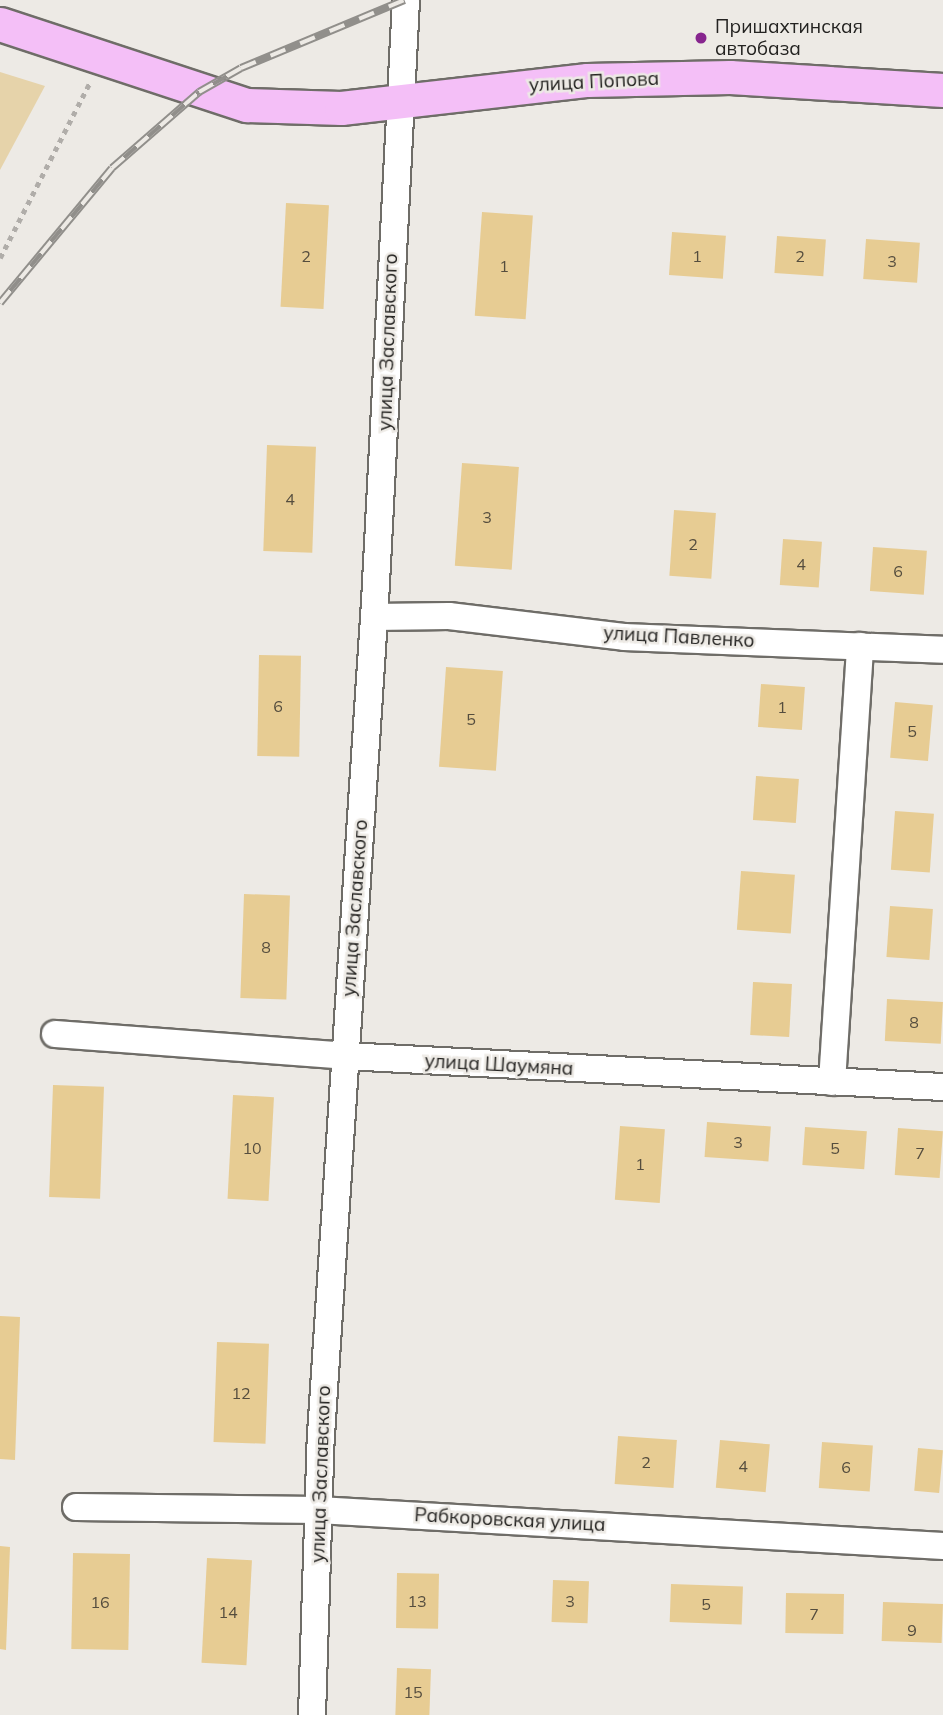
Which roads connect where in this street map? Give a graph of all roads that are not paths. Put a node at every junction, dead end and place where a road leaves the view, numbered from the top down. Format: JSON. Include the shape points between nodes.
{"nodes":[{"id":1,"x":406,"y":0,"type":"edge"},
{"id":2,"x":0,"y":24,"type":"edge"},
{"id":3,"x":943,"y":90,"type":"edge"},
{"id":4,"x":398,"y":102,"type":"junction"},
{"id":5,"x":374,"y":617,"type":"junction"},
{"id":6,"x":860,"y":646,"type":"junction"},
{"id":7,"x":943,"y":650,"type":"edge"},
{"id":8,"x":55,"y":1034,"type":"dead end"},
{"id":9,"x":345,"y":1056,"type":"junction"},
{"id":10,"x":832,"y":1082,"type":"junction"},
{"id":11,"x":943,"y":1087,"type":"edge"},
{"id":12,"x":76,"y":1507,"type":"dead end"},
{"id":13,"x":318,"y":1510,"type":"junction"},
{"id":14,"x":943,"y":1546,"type":"edge"},
{"id":15,"x":312,"y":1715,"type":"edge"}],
"edges":[{"from":1,"to":4,"type":"street","name":"улица Заславского"},
{"from":2,"to":4,"type":"main road","name":"улица Попова","via":[[247,105],[341,108]]},
{"from":3,"to":4,"type":"main road","name":"улица Попова","via":[[730,77],[600,80]]},
{"from":4,"to":5,"type":"street","name":"улица Заславского"},
{"from":5,"to":6,"type":"street","name":"улица Павленко","via":[[449,617],[624,637]]},
{"from":5,"to":9,"type":"street","name":"улица Заславского"},
{"from":6,"to":7,"type":"street","name":"улица Павленко"},
{"from":6,"to":10,"type":"street"},
{"from":8,"to":9,"type":"street","name":"улица Шаумяна"},
{"from":9,"to":10,"type":"street","name":"улица Шаумяна"},
{"from":9,"to":13,"type":"street","name":"улица Заславского"},
{"from":10,"to":11,"type":"street","name":"улица Шаумяна"},
{"from":12,"to":13,"type":"street","name":"Рабкоровская улица"},
{"from":13,"to":14,"type":"street","name":"Рабкоровская улица"},
{"from":13,"to":15,"type":"street","name":"улица Заславского"}]}
